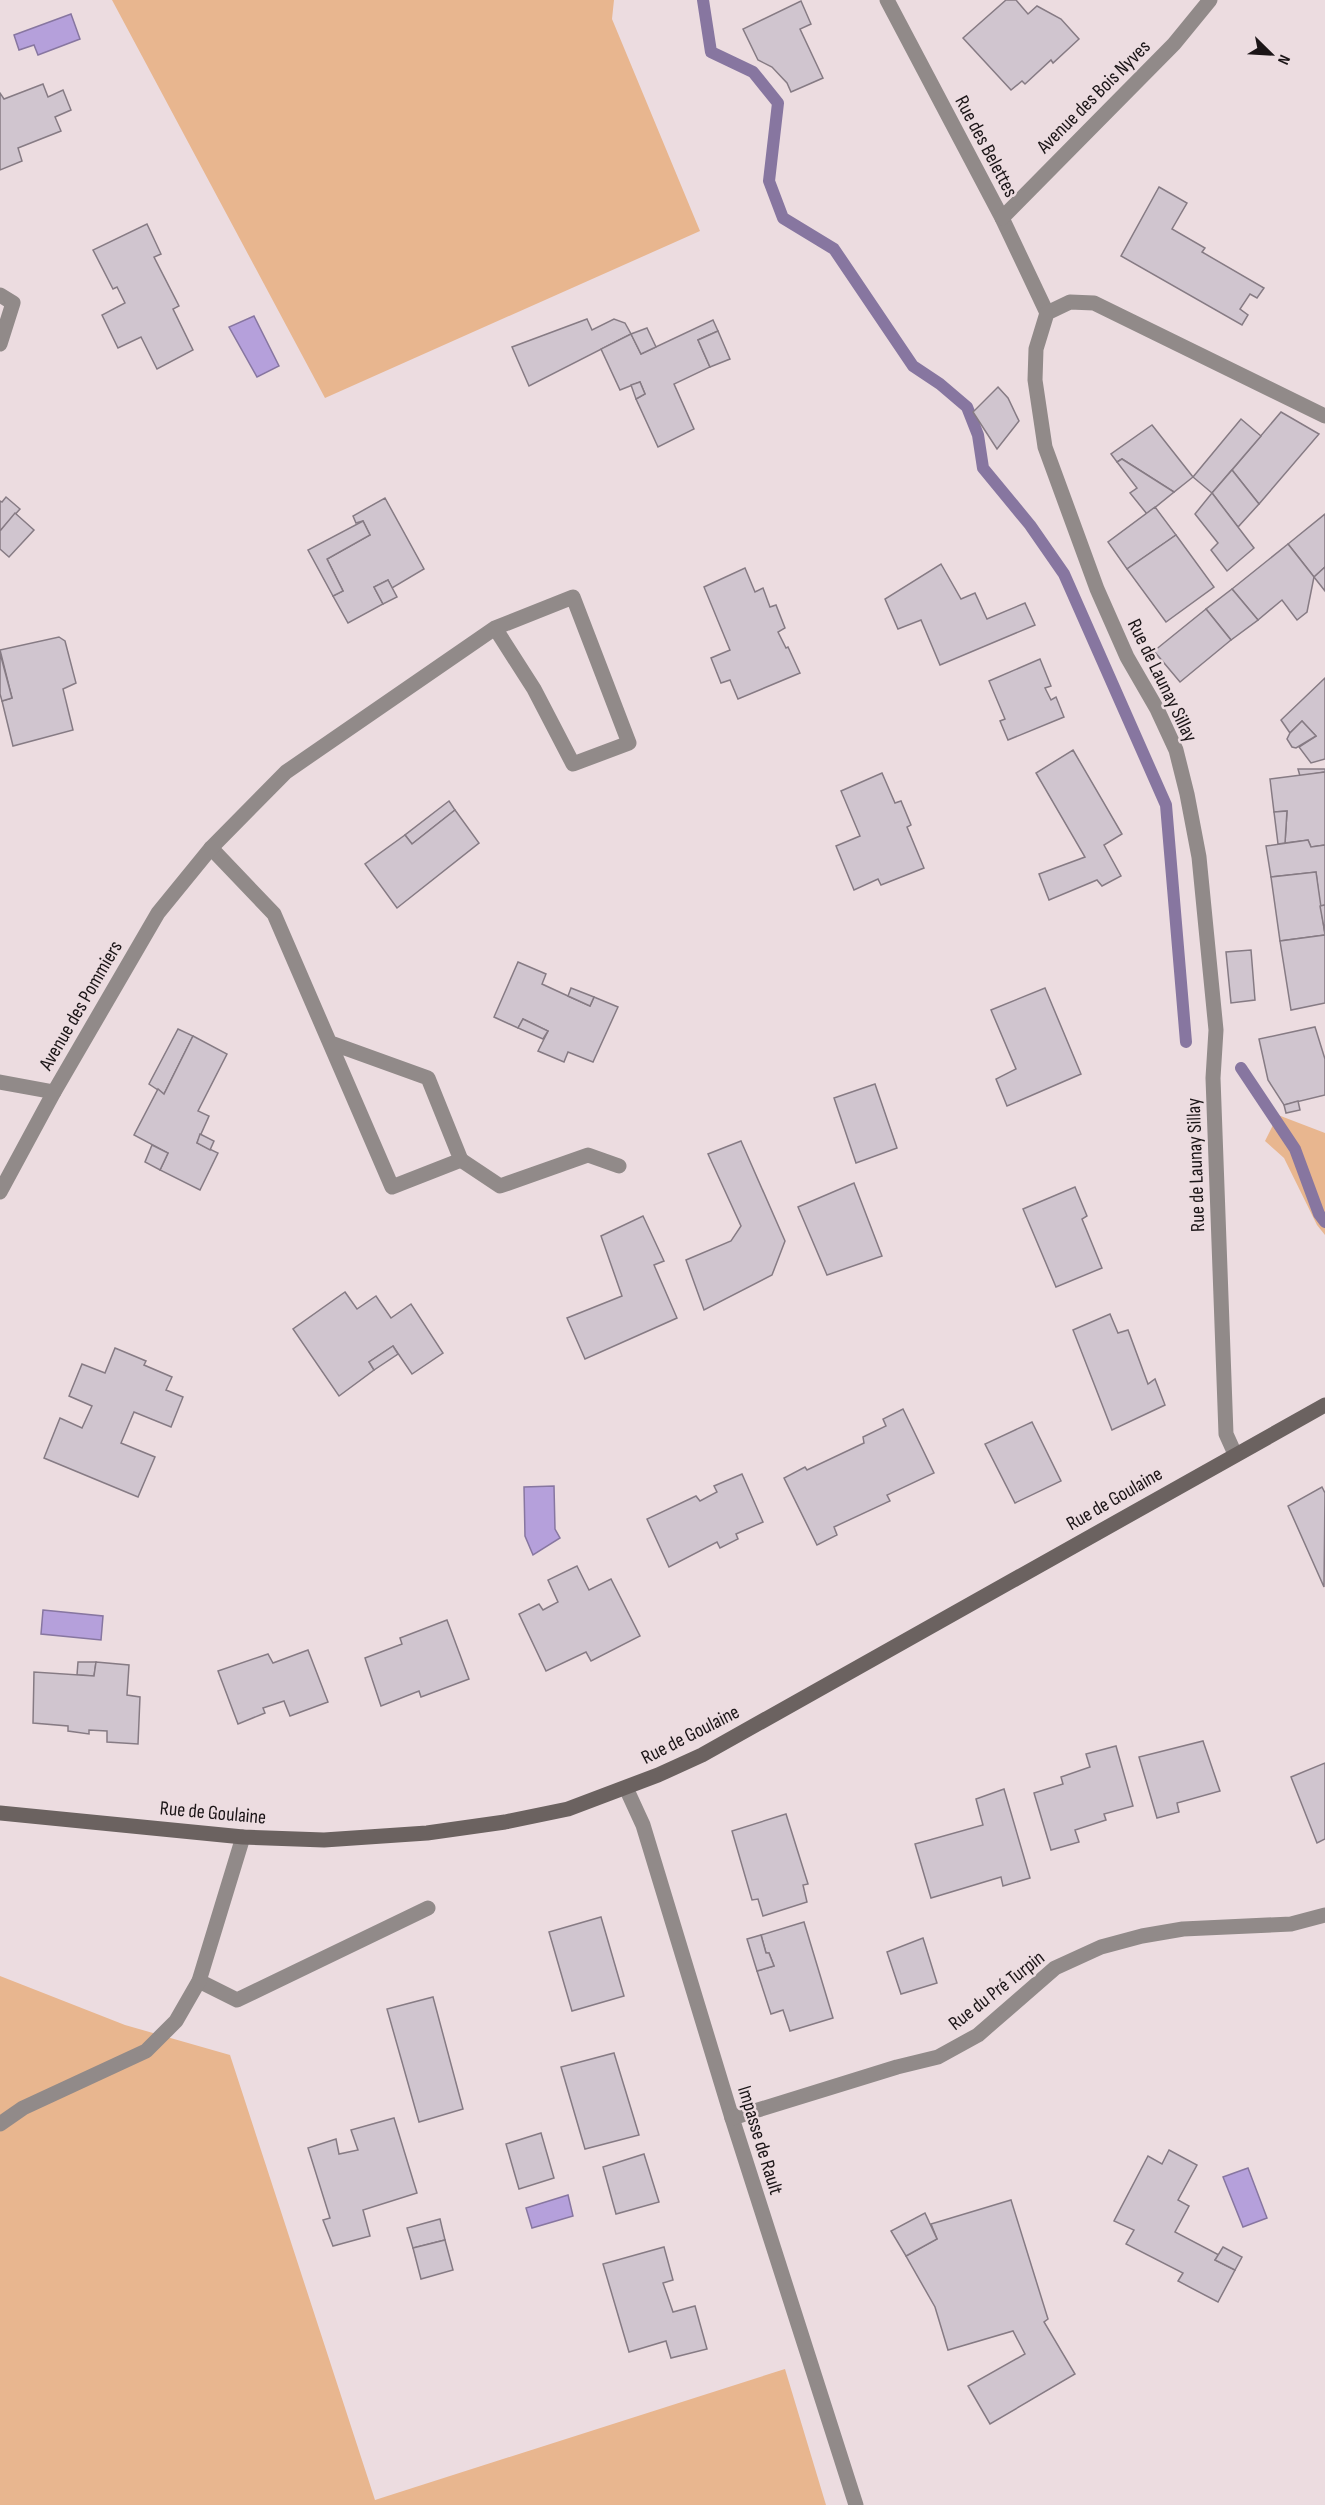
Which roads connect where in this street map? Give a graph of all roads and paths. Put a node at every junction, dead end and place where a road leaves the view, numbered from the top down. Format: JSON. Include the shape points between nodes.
{"nodes":[{"id":1,"x":886,"y":0,"type":"edge"},
{"id":2,"x":1210,"y":0,"type":"edge"},
{"id":3,"x":1002,"y":218,"type":"junction"},
{"id":4,"x":0,"y":295,"type":"edge"},
{"id":5,"x":1047,"y":313,"type":"junction"},
{"id":6,"x":0,"y":344,"type":"edge"},
{"id":7,"x":1325,"y":416,"type":"edge"},
{"id":8,"x":495,"y":628,"type":"junction"},
{"id":9,"x":211,"y":848,"type":"junction"},
{"id":10,"x":331,"y":1042,"type":"junction"},
{"id":11,"x":0,"y":1082,"type":"edge"},
{"id":12,"x":54,"y":1092,"type":"junction"},
{"id":13,"x":461,"y":1160,"type":"junction"},
{"id":14,"x":619,"y":1166,"type":"dead end"},
{"id":15,"x":0,"y":1192,"type":"edge"},
{"id":16,"x":1325,"y":1405,"type":"edge"},
{"id":17,"x":1235,"y":1454,"type":"junction"},
{"id":18,"x":626,"y":1788,"type":"junction"},
{"id":19,"x":0,"y":1813,"type":"edge"},
{"id":20,"x":243,"y":1837,"type":"junction"},
{"id":21,"x":428,"y":1908,"type":"dead end"},
{"id":22,"x":1325,"y":1915,"type":"edge"},
{"id":23,"x":199,"y":1981,"type":"junction"},
{"id":24,"x":732,"y":2118,"type":"junction"},
{"id":25,"x":0,"y":2124,"type":"edge"},
{"id":26,"x":856,"y":2505,"type":"edge"}],
"edges":[{"from":1,"to":3,"type":"street","name":"Rue des Belettes"},
{"from":2,"to":3,"type":"street","name":"Avenue des Bois Nyves","via":[[1174,44]]},
{"from":3,"to":5,"type":"street","name":"Rue des Belettes"},
{"from":4,"to":6,"type":"street","via":[[13,303]]},
{"from":5,"to":7,"type":"street","via":[[1070,302],[1094,303]]},
{"from":5,"to":17,"type":"street","name":"Rue de Launay Sillay","via":[[1036,349],[1035,380],[1045,447],[1097,589],[1127,657],[1176,750],[1199,857],[1216,1030],[1213,1078],[1226,1434]]},
{"from":8,"to":8,"type":"street","name":"Avenue des Pommiers","via":[[573,597],[629,743],[573,764],[534,689]]},
{"from":8,"to":9,"type":"street","name":"Avenue des Pommiers","via":[[286,772]]},
{"from":9,"to":10,"type":"street","via":[[274,914]]},
{"from":9,"to":12,"type":"street","name":"Avenue des Pommiers","via":[[158,913]]},
{"from":10,"to":13,"type":"street","via":[[428,1078]]},
{"from":10,"to":13,"type":"street","via":[[392,1187]]},
{"from":11,"to":12,"type":"street"},
{"from":12,"to":15,"type":"street","name":"Avenue des Pommiers"},
{"from":13,"to":14,"type":"street","via":[[500,1186],[588,1155]]},
{"from":16,"to":17,"type":"street","name":"Rue de Goulaine"},
{"from":17,"to":18,"type":"street","name":"Rue de Goulaine","via":[[702,1755]]},
{"from":18,"to":20,"type":"street","name":"Rue de Goulaine","via":[[568,1809],[427,1833],[324,1840]]},
{"from":18,"to":24,"type":"street","name":"Impasse de Rault","via":[[643,1825]]},
{"from":19,"to":20,"type":"street","name":"Rue de Goulaine"},
{"from":20,"to":23,"type":"street"},
{"from":21,"to":23,"type":"street","via":[[237,2000]]},
{"from":22,"to":24,"type":"street","name":"Rue du Pré Turpin","via":[[1291,1924],[1183,1929],[1101,1947],[1055,1968],[978,2035],[938,2057]]},
{"from":23,"to":25,"type":"street","via":[[176,2021],[146,2051],[23,2108]]},
{"from":24,"to":26,"type":"street","name":"Impasse de Rault"}]}
